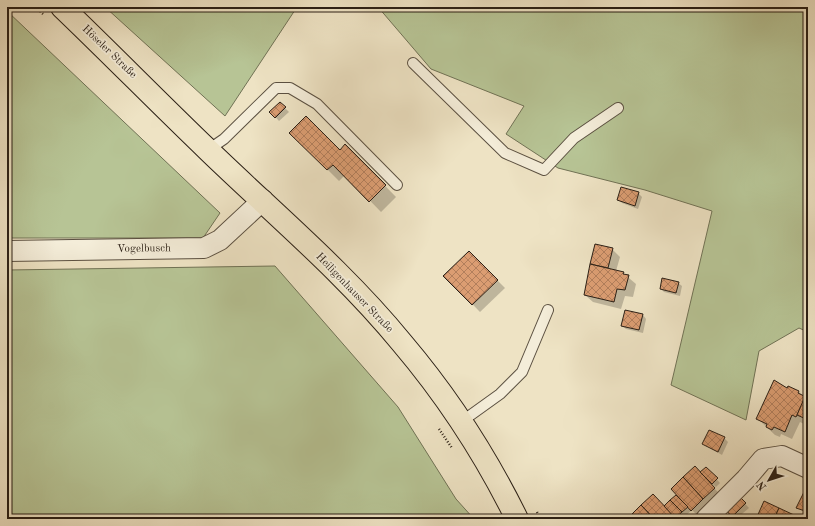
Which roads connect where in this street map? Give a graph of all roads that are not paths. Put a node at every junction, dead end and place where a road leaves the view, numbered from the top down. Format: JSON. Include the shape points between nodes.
{"nodes":[{"id":1,"x":55,"y":12,"type":"edge"},
{"id":2,"x":413,"y":63,"type":"dead end"},
{"id":3,"x":155,"y":97,"type":"joint"},
{"id":4,"x":618,"y":108,"type":"dead end"},
{"id":5,"x":208,"y":150,"type":"junction"},
{"id":6,"x":397,"y":185,"type":"dead end"},
{"id":7,"x":263,"y":200,"type":"junction"},
{"id":8,"x":7,"y":250,"type":"edge"},
{"id":9,"x":548,"y":310,"type":"dead end"},
{"id":10,"x":461,"y":422,"type":"junction"},
{"id":11,"x":808,"y":468,"type":"edge"},
{"id":12,"x":517,"y":519,"type":"edge"},
{"id":13,"x":706,"y":519,"type":"edge"}],
"edges":[{"from":1,"to":3,"type":"main road","name":"Höseler Straße"},
{"from":2,"to":4,"type":"lane","via":[[505,153],[544,170],[574,138]]},
{"from":3,"to":5,"type":"main road","name":"Heiligenhauser Straße"},
{"from":5,"to":6,"type":"lane","via":[[224,139],[276,88],[290,88],[317,104]]},
{"from":5,"to":7,"type":"main road","name":"Heiligenhauser Straße"},
{"from":7,"to":8,"type":"street","name":"Vogelbusch","via":[[220,240],[204,248]]},
{"from":7,"to":10,"type":"main road","name":"Heiligenhauser Straße","via":[[402,342]]},
{"from":9,"to":10,"type":"lane","via":[[522,372],[500,394]]},
{"from":10,"to":12,"type":"main road","name":"Heiligenhauser Straße"},
{"from":11,"to":13,"type":"street","via":[[782,456],[763,459]]}]}
